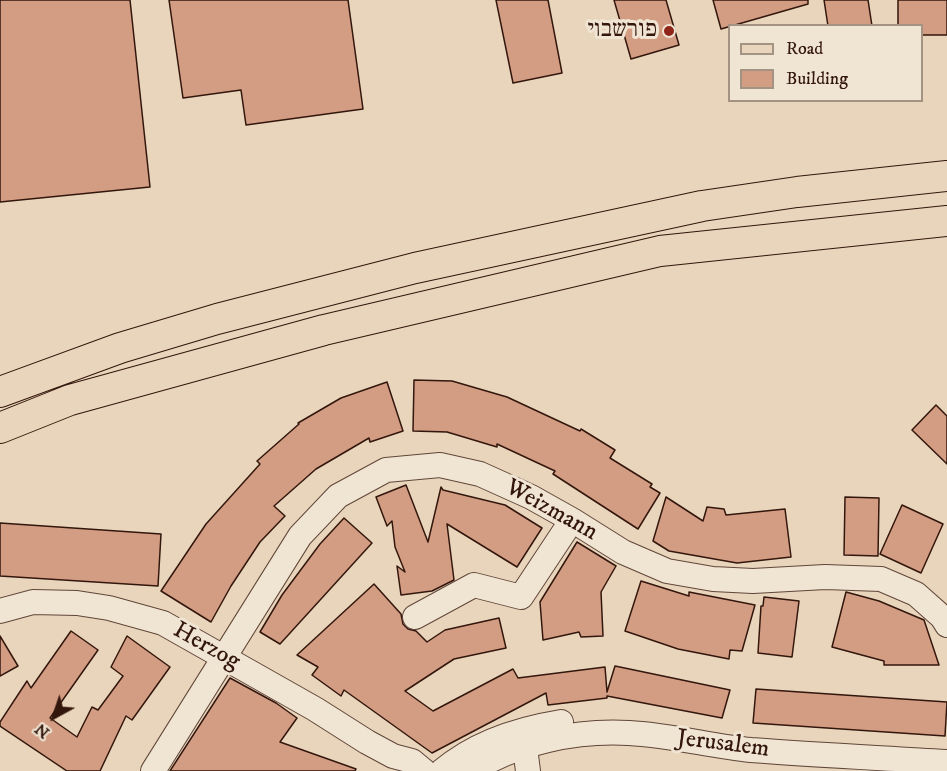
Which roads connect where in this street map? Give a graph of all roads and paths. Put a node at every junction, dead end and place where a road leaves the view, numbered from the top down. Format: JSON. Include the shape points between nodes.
{"nodes":[{"id":1,"x":947,"y":176,"type":"edge"},
{"id":2,"x":947,"y":221,"type":"edge"},
{"id":3,"x":0,"y":392,"type":"edge"},
{"id":4,"x":0,"y":428,"type":"edge"},
{"id":5,"x":572,"y":520,"type":"junction"},
{"id":6,"x":0,"y":611,"type":"edge"},
{"id":7,"x":415,"y":617,"type":"dead end"},
{"id":8,"x":947,"y":625,"type":"edge"},
{"id":9,"x":225,"y":657,"type":"junction"},
{"id":10,"x":524,"y":738,"type":"junction"},
{"id":11,"x":754,"y":760,"type":"edge"},
{"id":12,"x":947,"y":762,"type":"edge"},
{"id":13,"x":399,"y":763,"type":"edge"},
{"id":14,"x":153,"y":771,"type":"edge"},
{"id":15,"x":424,"y":771,"type":"edge"},
{"id":16,"x":442,"y":771,"type":"edge"},
{"id":17,"x":472,"y":771,"type":"edge"},
{"id":18,"x":528,"y":771,"type":"edge"}],
"edges":[{"from":1,"to":3,"type":"main road","via":[[702,206],[415,268],[217,319]]},
{"from":2,"to":4,"type":"main road","via":[[660,251],[324,330],[70,400]]},
{"from":5,"to":7,"type":"street","via":[[521,597],[474,585]]},
{"from":5,"to":8,"type":"street","name":"Weizmann","via":[[623,552],[666,571],[753,581],[881,579],[916,594]]},
{"from":5,"to":9,"type":"street","name":"Weizmann","via":[[480,474],[440,465],[386,470],[338,496],[300,536]]},
{"from":6,"to":9,"type":"street","name":"Herzog","via":[[33,602],[109,608],[163,623]]},
{"from":9,"to":13,"type":"street","name":"Herzog"},
{"from":9,"to":14,"type":"street","name":"Weizmann"},
{"from":10,"to":11,"type":"street","name":"Jerusalem","via":[[567,721]]},
{"from":10,"to":16,"type":"street","name":"Jerusalem","via":[[479,747]]},
{"from":10,"to":17,"type":"street","name":"Jerusalem"},
{"from":10,"to":18,"type":"street"},
{"from":11,"to":12,"type":"street","name":"Jerusalem"},
{"from":13,"to":15,"type":"street","name":"Herzog","via":[[412,761]]}]}
